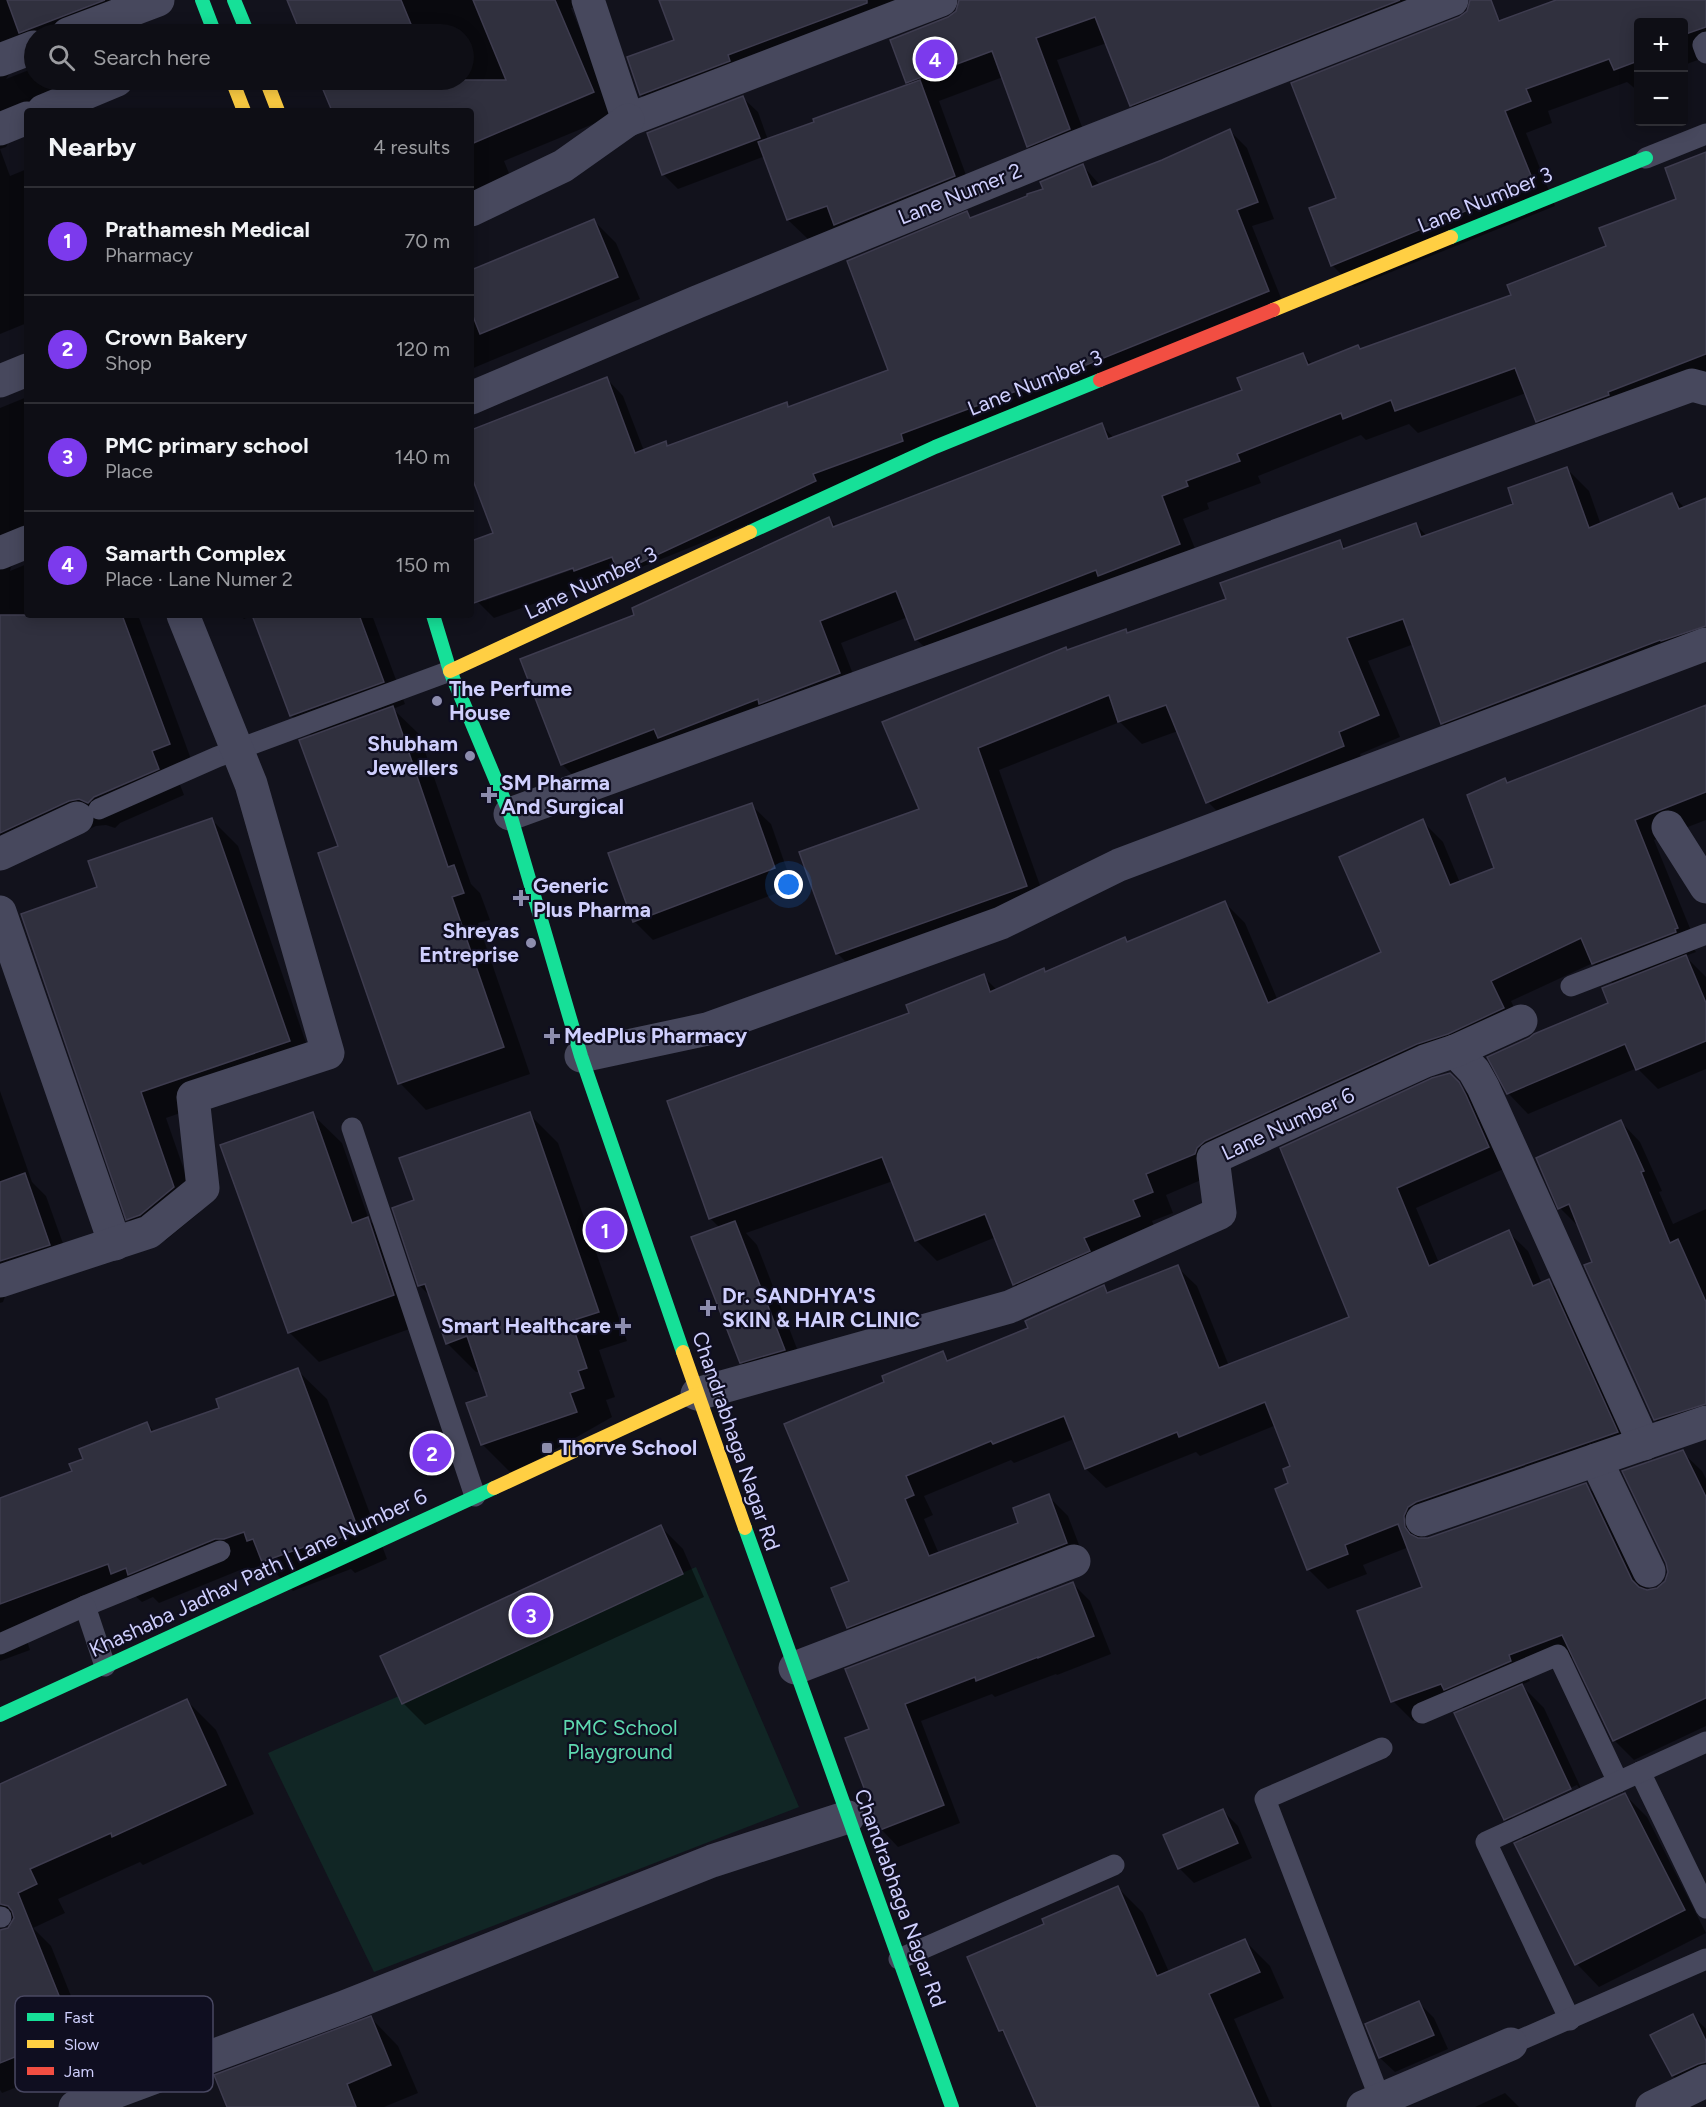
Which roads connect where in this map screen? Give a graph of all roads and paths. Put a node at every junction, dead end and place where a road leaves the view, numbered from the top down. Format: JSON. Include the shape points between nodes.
{"nodes":[{"id":1,"x":158,"y":0,"type":"edge"},
{"id":2,"x":202,"y":0,"type":"edge"},
{"id":3,"x":234,"y":0,"type":"edge"},
{"id":4,"x":588,"y":0,"type":"edge"},
{"id":5,"x":941,"y":0,"type":"edge"},
{"id":6,"x":1452,"y":0,"type":"edge"},
{"id":7,"x":889,"y":9,"type":"edge"},
{"id":8,"x":94,"y":24,"type":"edge"},
{"id":9,"x":211,"y":24,"type":"edge"},
{"id":10,"x":244,"y":24,"type":"edge"},
{"id":11,"x":1706,"y":42,"type":"edge"},
{"id":12,"x":24,"y":51,"type":"edge"},
{"id":13,"x":1706,"y":52,"type":"edge"},
{"id":14,"x":0,"y":60,"type":"edge"},
{"id":15,"x":93,"y":90,"type":"edge"},
{"id":16,"x":236,"y":90,"type":"edge"},
{"id":17,"x":270,"y":90,"type":"edge"},
{"id":18,"x":50,"y":108,"type":"edge"},
{"id":19,"x":243,"y":108,"type":"edge"},
{"id":20,"x":277,"y":108,"type":"edge"},
{"id":21,"x":24,"y":119,"type":"edge"},
{"id":22,"x":628,"y":120,"type":"junction"},
{"id":23,"x":0,"y":129,"type":"edge"},
{"id":24,"x":1706,"y":134,"type":"edge"},
{"id":25,"x":1646,"y":158,"type":"joint"},
{"id":26,"x":474,"y":209,"type":"edge"},
{"id":27,"x":24,"y":371,"type":"edge"},
{"id":28,"x":0,"y":381,"type":"edge"},
{"id":29,"x":1706,"y":389,"type":"edge"},
{"id":30,"x":474,"y":397,"type":"edge"},
{"id":31,"x":24,"y":543,"type":"edge"},
{"id":32,"x":0,"y":553,"type":"edge"},
{"id":33,"x":184,"y":618,"type":"edge"},
{"id":34,"x":434,"y":618,"type":"edge"},
{"id":35,"x":1706,"y":644,"type":"edge"},
{"id":36,"x":450,"y":671,"type":"junction"},
{"id":37,"x":238,"y":750,"type":"junction"},
{"id":38,"x":88,"y":814,"type":"joint"},
{"id":39,"x":510,"y":814,"type":"junction"},
{"id":40,"x":1668,"y":827,"type":"dead end"},
{"id":41,"x":0,"y":854,"type":"edge"},
{"id":42,"x":1706,"y":887,"type":"edge"},
{"id":43,"x":0,"y":912,"type":"edge"},
{"id":44,"x":1706,"y":934,"type":"edge"},
{"id":45,"x":1570,"y":986,"type":"dead end"},
{"id":46,"x":1521,"y":1021,"type":"dead end"},
{"id":47,"x":1455,"y":1052,"type":"junction"},
{"id":48,"x":581,"y":1056,"type":"junction"},
{"id":49,"x":352,"y":1128,"type":"dead end"},
{"id":50,"x":115,"y":1244,"type":"junction"},
{"id":51,"x":0,"y":1281,"type":"edge"},
{"id":52,"x":697,"y":1395,"type":"junction"},
{"id":53,"x":1706,"y":1422,"type":"edge"},
{"id":54,"x":1644,"y":1444,"type":"junction"},
{"id":55,"x":1596,"y":1460,"type":"junction"},
{"id":56,"x":475,"y":1496,"type":"junction"},
{"id":57,"x":1422,"y":1520,"type":"dead end"},
{"id":58,"x":219,"y":1551,"type":"dead end"},
{"id":59,"x":1074,"y":1561,"type":"dead end"},
{"id":60,"x":1649,"y":1571,"type":"dead end"},
{"id":61,"x":85,"y":1606,"type":"junction"},
{"id":62,"x":0,"y":1644,"type":"edge"},
{"id":63,"x":105,"y":1666,"type":"junction"},
{"id":64,"x":795,"y":1668,"type":"junction"},
{"id":65,"x":1422,"y":1713,"type":"dead end"},
{"id":66,"x":0,"y":1715,"type":"edge"},
{"id":67,"x":1706,"y":1743,"type":"edge"},
{"id":68,"x":1382,"y":1748,"type":"dead end"},
{"id":69,"x":1640,"y":1772,"type":"junction"},
{"id":70,"x":1617,"y":1782,"type":"junction"},
{"id":71,"x":848,"y":1817,"type":"junction"},
{"id":72,"x":1114,"y":1865,"type":"dead end"},
{"id":73,"x":1706,"y":1908,"type":"edge"},
{"id":74,"x":899,"y":1959,"type":"junction"},
{"id":75,"x":1706,"y":1959,"type":"edge"},
{"id":76,"x":1570,"y":2020,"type":"junction"},
{"id":77,"x":1511,"y":2044,"type":"joint"},
{"id":78,"x":213,"y":2056,"type":"edge"},
{"id":79,"x":1706,"y":2081,"type":"edge"},
{"id":80,"x":115,"y":2092,"type":"edge"},
{"id":81,"x":1372,"y":2103,"type":"edge"},
{"id":82,"x":950,"y":2106,"type":"edge"},
{"id":83,"x":75,"y":2107,"type":"edge"},
{"id":84,"x":1652,"y":2107,"type":"edge"}],
"edges":[{"from":1,"to":8,"type":"street"},
{"from":2,"to":9,"type":"street"},
{"from":3,"to":10,"type":"street"},
{"from":4,"to":22,"type":"street"},
{"from":5,"to":7,"type":"street"},
{"from":6,"to":30,"type":"street","name":"Lane Numer 2","via":[[1062,152]]},
{"from":7,"to":22,"type":"street"},
{"from":11,"to":13,"type":"lane"},
{"from":12,"to":14,"type":"street"},
{"from":15,"to":18,"type":"street"},
{"from":16,"to":19,"type":"street"},
{"from":17,"to":20,"type":"street"},
{"from":21,"to":23,"type":"street"},
{"from":22,"to":26,"type":"street","via":[[562,166]]},
{"from":24,"to":25,"type":"lane"},
{"from":25,"to":36,"type":"street","name":"Lane Number 3","via":[[936,447]]},
{"from":27,"to":28,"type":"street"},
{"from":29,"to":39,"type":"street","via":[[1692,385]]},
{"from":31,"to":32,"type":"street"},
{"from":33,"to":37,"type":"street"},
{"from":34,"to":36,"type":"street","name":"Chandrabhaga Nagar Rd"},
{"from":35,"to":48,"type":"street","via":[[1119,865],[1001,922],[707,1029]]},
{"from":36,"to":37,"type":"lane"},
{"from":36,"to":39,"type":"street","name":"Chandrabhaga Nagar Rd"},
{"from":37,"to":38,"type":"lane"},
{"from":37,"to":50,"type":"street","via":[[328,1053],[193,1097],[203,1188],[150,1232]]},
{"from":38,"to":41,"type":"street"},
{"from":39,"to":48,"type":"street","name":"Chandrabhaga Nagar Rd"},
{"from":40,"to":42,"type":"street"},
{"from":43,"to":50,"type":"street"},
{"from":44,"to":45,"type":"lane"},
{"from":46,"to":47,"type":"street"},
{"from":47,"to":52,"type":"street","name":"Lane Number 6","via":[[1425,1060],[1214,1158],[1220,1213],[1009,1306]]},
{"from":47,"to":54,"type":"street","via":[[1483,1087]]},
{"from":48,"to":52,"type":"street","name":"Chandrabhaga Nagar Rd"},
{"from":49,"to":56,"type":"lane"},
{"from":50,"to":51,"type":"street"},
{"from":52,"to":56,"type":"street","name":"Khashaba Jadhav Path | Lane Number 6"},
{"from":52,"to":64,"type":"street","name":"Chandrabhaga Nagar Rd"},
{"from":53,"to":54,"type":"street"},
{"from":54,"to":55,"type":"street"},
{"from":55,"to":57,"type":"street"},
{"from":55,"to":60,"type":"street"},
{"from":56,"to":63,"type":"street","name":"Khashaba Jadhav Path | Lane Number 6"},
{"from":58,"to":61,"type":"lane"},
{"from":59,"to":64,"type":"street"},
{"from":61,"to":62,"type":"lane"},
{"from":61,"to":63,"type":"lane"},
{"from":63,"to":66,"type":"street","name":"Khashaba Jadhav Path | Lane Number 6"},
{"from":64,"to":71,"type":"street","name":"Chandrabhaga Nagar Rd"},
{"from":65,"to":70,"type":"lane","via":[[1558,1656]]},
{"from":67,"to":69,"type":"lane"},
{"from":68,"to":81,"type":"lane","via":[[1265,1799]]},
{"from":69,"to":70,"type":"lane"},
{"from":69,"to":73,"type":"lane"},
{"from":70,"to":76,"type":"lane","via":[[1486,1842]]},
{"from":71,"to":74,"type":"street","name":"Chandrabhaga Nagar Rd"},
{"from":71,"to":78,"type":"street","via":[[712,1861]]},
{"from":72,"to":74,"type":"lane"},
{"from":74,"to":82,"type":"street","name":"Chandrabhaga Nagar Rd"},
{"from":75,"to":76,"type":"lane"},
{"from":76,"to":77,"type":"lane"},
{"from":77,"to":81,"type":"street"},
{"from":79,"to":84,"type":"street"},
{"from":80,"to":83,"type":"street"}]}
